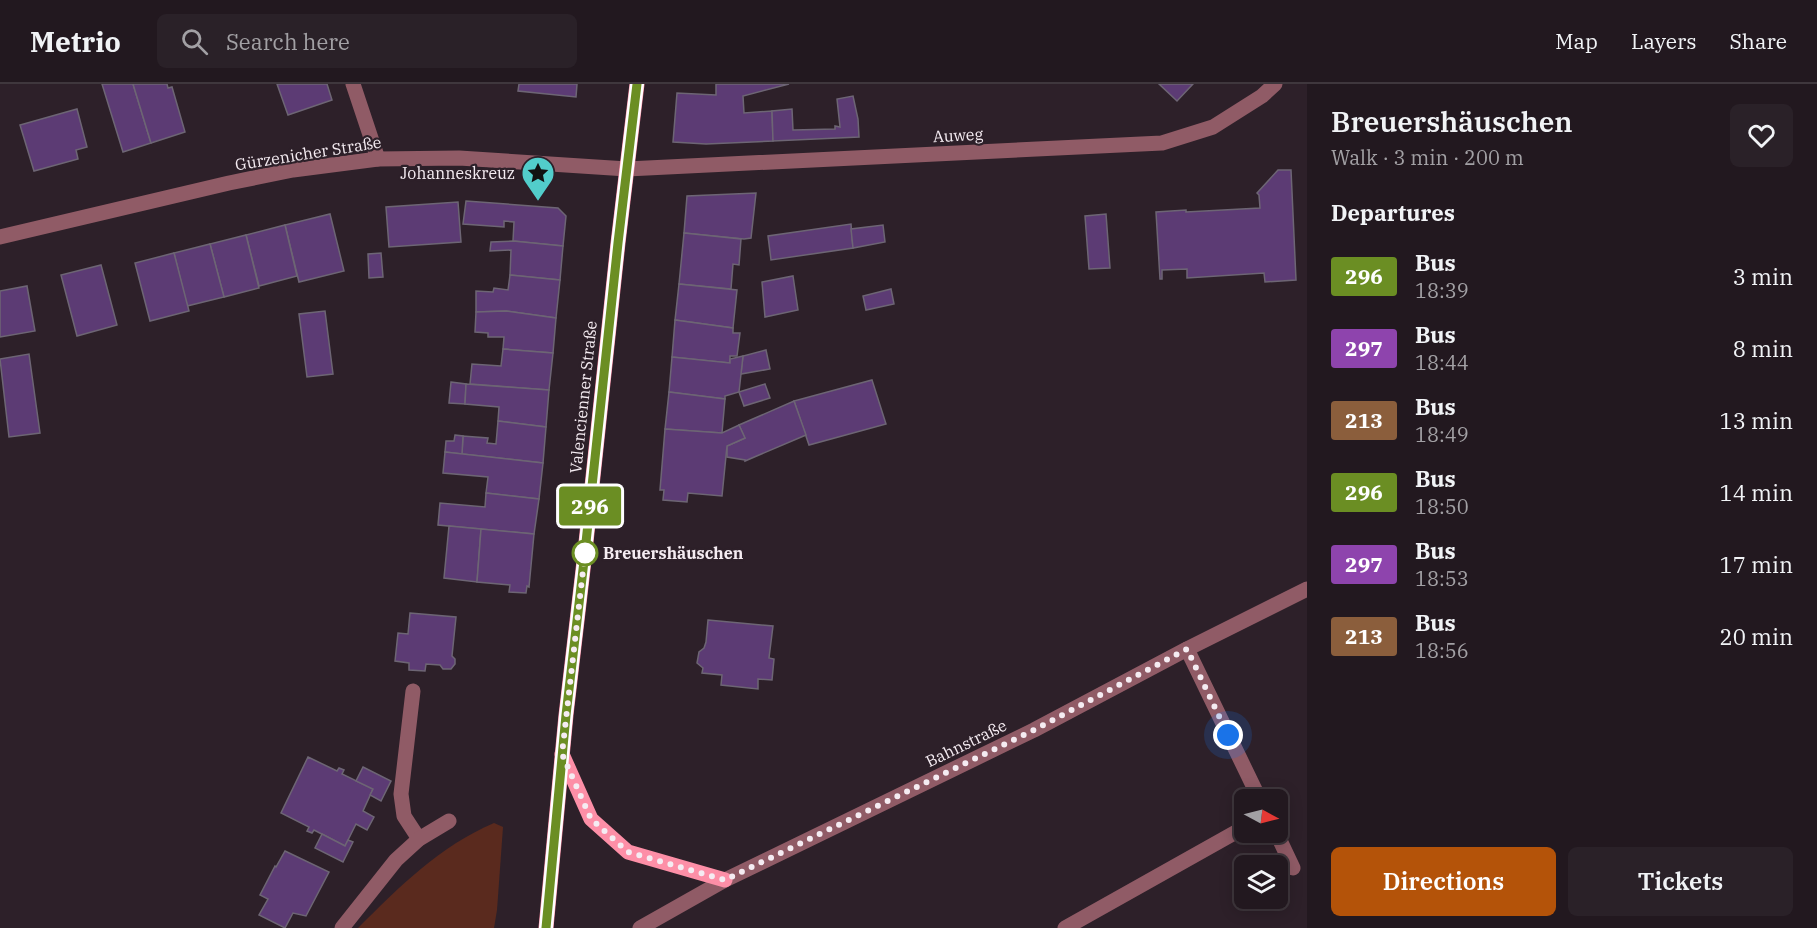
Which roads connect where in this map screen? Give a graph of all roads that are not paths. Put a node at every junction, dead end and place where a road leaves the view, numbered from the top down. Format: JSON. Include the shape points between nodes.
{"nodes":[{"id":1,"x":353,"y":84,"type":"edge"},
{"id":2,"x":637,"y":84,"type":"edge"},
{"id":3,"x":1275,"y":84,"type":"edge"},
{"id":4,"x":378,"y":159,"type":"junction"},
{"id":5,"x":627,"y":169,"type":"junction"},
{"id":6,"x":0,"y":237,"type":"edge"},
{"id":7,"x":1307,"y":589,"type":"edge"},
{"id":8,"x":1187,"y":649,"type":"junction"},
{"id":9,"x":413,"y":691,"type":"dead end"},
{"id":10,"x":562,"y":754,"type":"junction"},
{"id":11,"x":1255,"y":789,"type":"edge"},
{"id":12,"x":449,"y":821,"type":"dead end"},
{"id":13,"x":1234,"y":833,"type":"edge"},
{"id":14,"x":419,"y":839,"type":"junction"},
{"id":15,"x":1281,"y":843,"type":"edge"},
{"id":16,"x":1293,"y":868,"type":"dead end"},
{"id":17,"x":725,"y":880,"type":"junction"},
{"id":18,"x":342,"y":928,"type":"edge"},
{"id":19,"x":546,"y":928,"type":"edge"},
{"id":20,"x":640,"y":928,"type":"edge"},
{"id":21,"x":1065,"y":928,"type":"edge"}],
"edges":[{"from":1,"to":4,"type":"street"},
{"from":2,"to":5,"type":"main road","name":"Valencienner Straße"},
{"from":3,"to":5,"type":"street","name":"Auweg","via":[[1214,127],[1162,143]]},
{"from":4,"to":5,"type":"street","name":"Gürzenicher Straße","via":[[459,158]]},
{"from":4,"to":6,"type":"street","name":"Gürzenicher Straße","via":[[229,183]]},
{"from":5,"to":10,"type":"main road","name":"Valencienner Straße"},
{"from":7,"to":8,"type":"street","name":"Bahnstraße"},
{"from":8,"to":11,"type":"street"},
{"from":8,"to":17,"type":"street","name":"Bahnstraße","via":[[1034,730]]},
{"from":9,"to":14,"type":"street","via":[[401,794],[404,816]]},
{"from":10,"to":17,"type":"main road","via":[[591,819],[628,852]]},
{"from":10,"to":19,"type":"main road","name":"Valencienner Straße"},
{"from":12,"to":14,"type":"street"},
{"from":13,"to":21,"type":"street"},
{"from":14,"to":18,"type":"street","via":[[396,860]]},
{"from":15,"to":16,"type":"street"},
{"from":17,"to":20,"type":"street","name":"Bahnstraße"}]}
